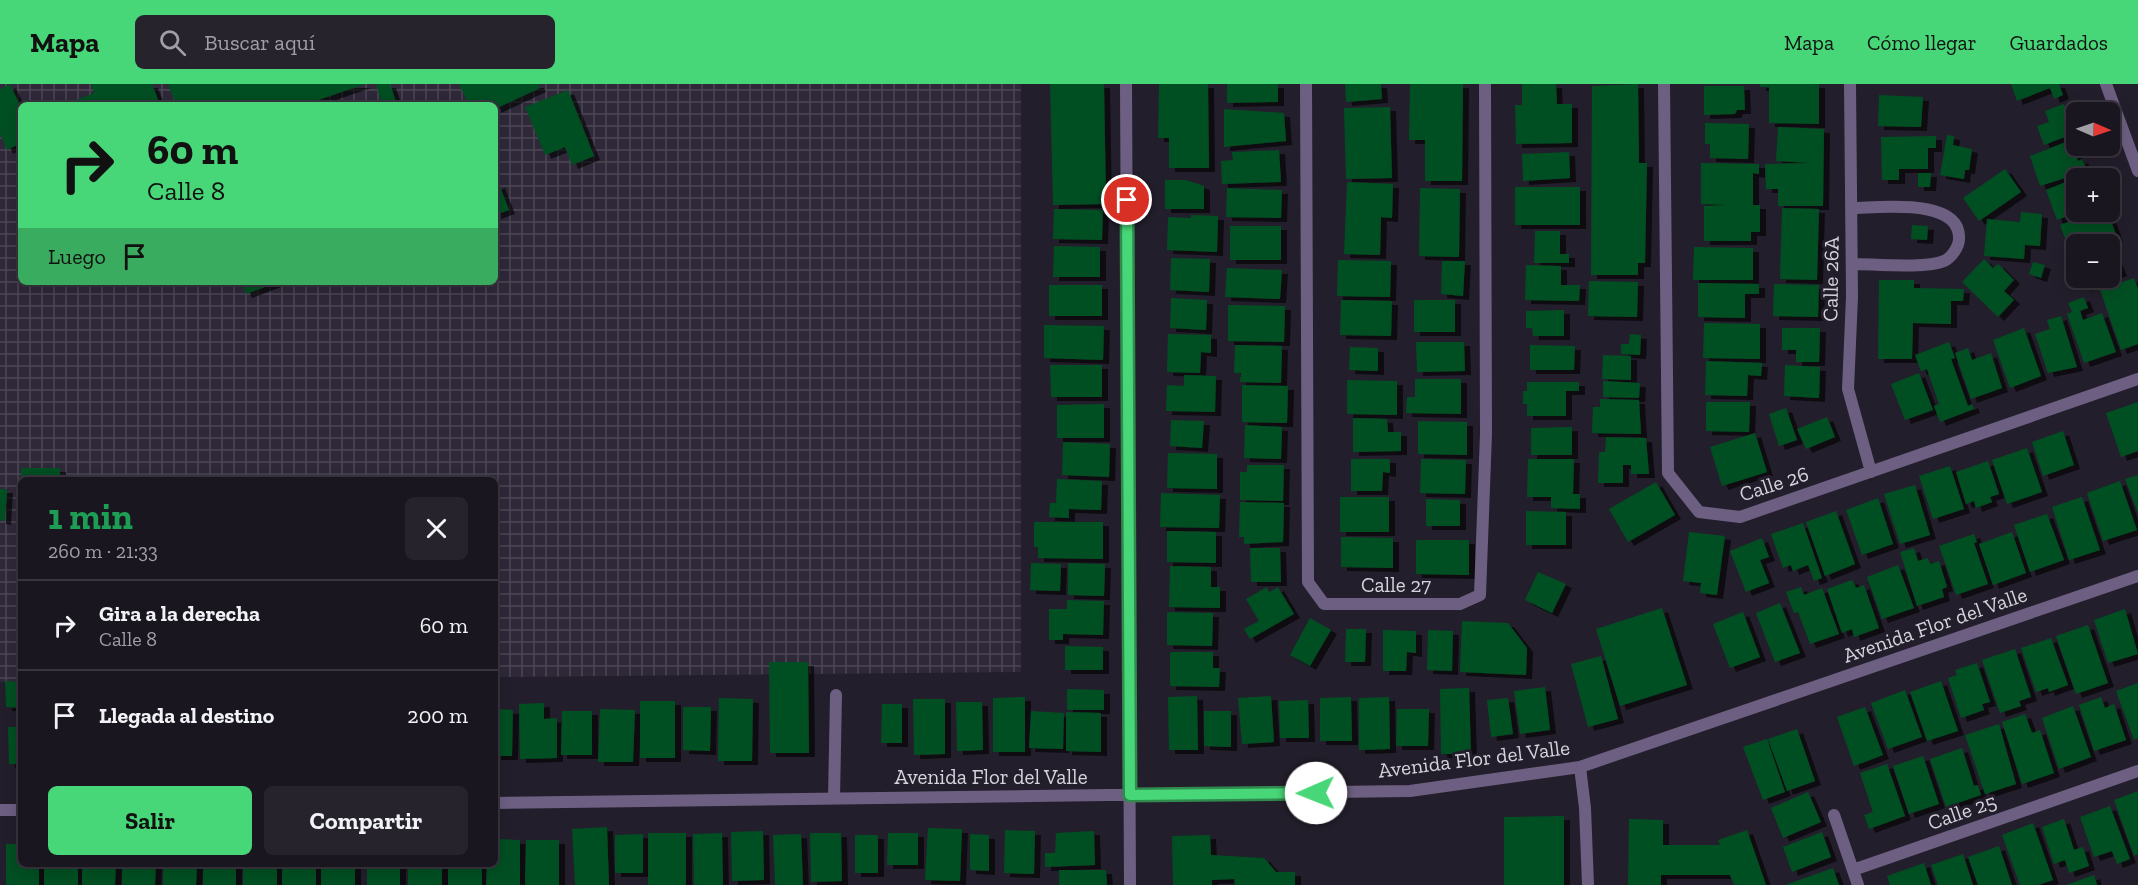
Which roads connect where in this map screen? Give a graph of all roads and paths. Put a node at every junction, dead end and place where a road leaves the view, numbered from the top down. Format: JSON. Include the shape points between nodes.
{"nodes":[{"id":1,"x":1126,"y":84,"type":"edge"},
{"id":2,"x":1306,"y":84,"type":"edge"},
{"id":3,"x":1485,"y":84,"type":"edge"},
{"id":4,"x":1664,"y":84,"type":"edge"},
{"id":5,"x":1850,"y":84,"type":"edge"},
{"id":6,"x":2106,"y":84,"type":"edge"},
{"id":7,"x":2138,"y":171,"type":"edge"},
{"id":8,"x":1851,"y":208,"type":"junction"},
{"id":9,"x":1852,"y":264,"type":"junction"},
{"id":10,"x":2138,"y":379,"type":"edge"},
{"id":11,"x":1871,"y":472,"type":"junction"},
{"id":12,"x":2138,"y":576,"type":"edge"},
{"id":13,"x":836,"y":695,"type":"dead end"},
{"id":14,"x":1580,"y":767,"type":"junction"},
{"id":15,"x":2138,"y":771,"type":"edge"},
{"id":16,"x":1130,"y":795,"type":"junction"},
{"id":17,"x":834,"y":798,"type":"junction"},
{"id":18,"x":498,"y":803,"type":"edge"},
{"id":19,"x":0,"y":810,"type":"edge"},
{"id":20,"x":18,"y":810,"type":"edge"},
{"id":21,"x":1834,"y":815,"type":"dead end"},
{"id":22,"x":1853,"y":870,"type":"junction"},
{"id":23,"x":1130,"y":885,"type":"edge"},
{"id":24,"x":1588,"y":885,"type":"edge"},
{"id":25,"x":1858,"y":885,"type":"edge"}],
"edges":[{"from":1,"to":16,"type":"street"},
{"from":2,"to":3,"type":"street","name":"Calle 27","via":[[1308,582],[1324,604],[1460,604],[1480,595],[1486,434]]},
{"from":4,"to":11,"type":"street","name":"Calle 26","via":[[1668,473],[1699,512],[1740,517]]},
{"from":5,"to":8,"type":"street","name":"Calle 26A"},
{"from":6,"to":7,"type":"street"},
{"from":8,"to":9,"type":"street","name":"Calle 26A"},
{"from":8,"to":9,"type":"street","via":[[1929,209],[1944,213],[1956,223],[1959,240],[1946,261],[1933,264]]},
{"from":9,"to":11,"type":"street","name":"Calle 26A","via":[[1848,389]]},
{"from":10,"to":11,"type":"street","name":"Calle 26"},
{"from":12,"to":14,"type":"street","name":"Avenida Flor del Valle"},
{"from":13,"to":17,"type":"street"},
{"from":14,"to":16,"type":"street","name":"Avenida Flor del Valle","via":[[1410,791]]},
{"from":14,"to":24,"type":"street"},
{"from":15,"to":22,"type":"street","name":"Calle 25"},
{"from":16,"to":17,"type":"street","name":"Avenida Flor del Valle"},
{"from":16,"to":23,"type":"street"},
{"from":17,"to":18,"type":"street","name":"Avenida Flor del Valle"},
{"from":19,"to":20,"type":"street"},
{"from":21,"to":22,"type":"street"},
{"from":22,"to":25,"type":"street"}]}
